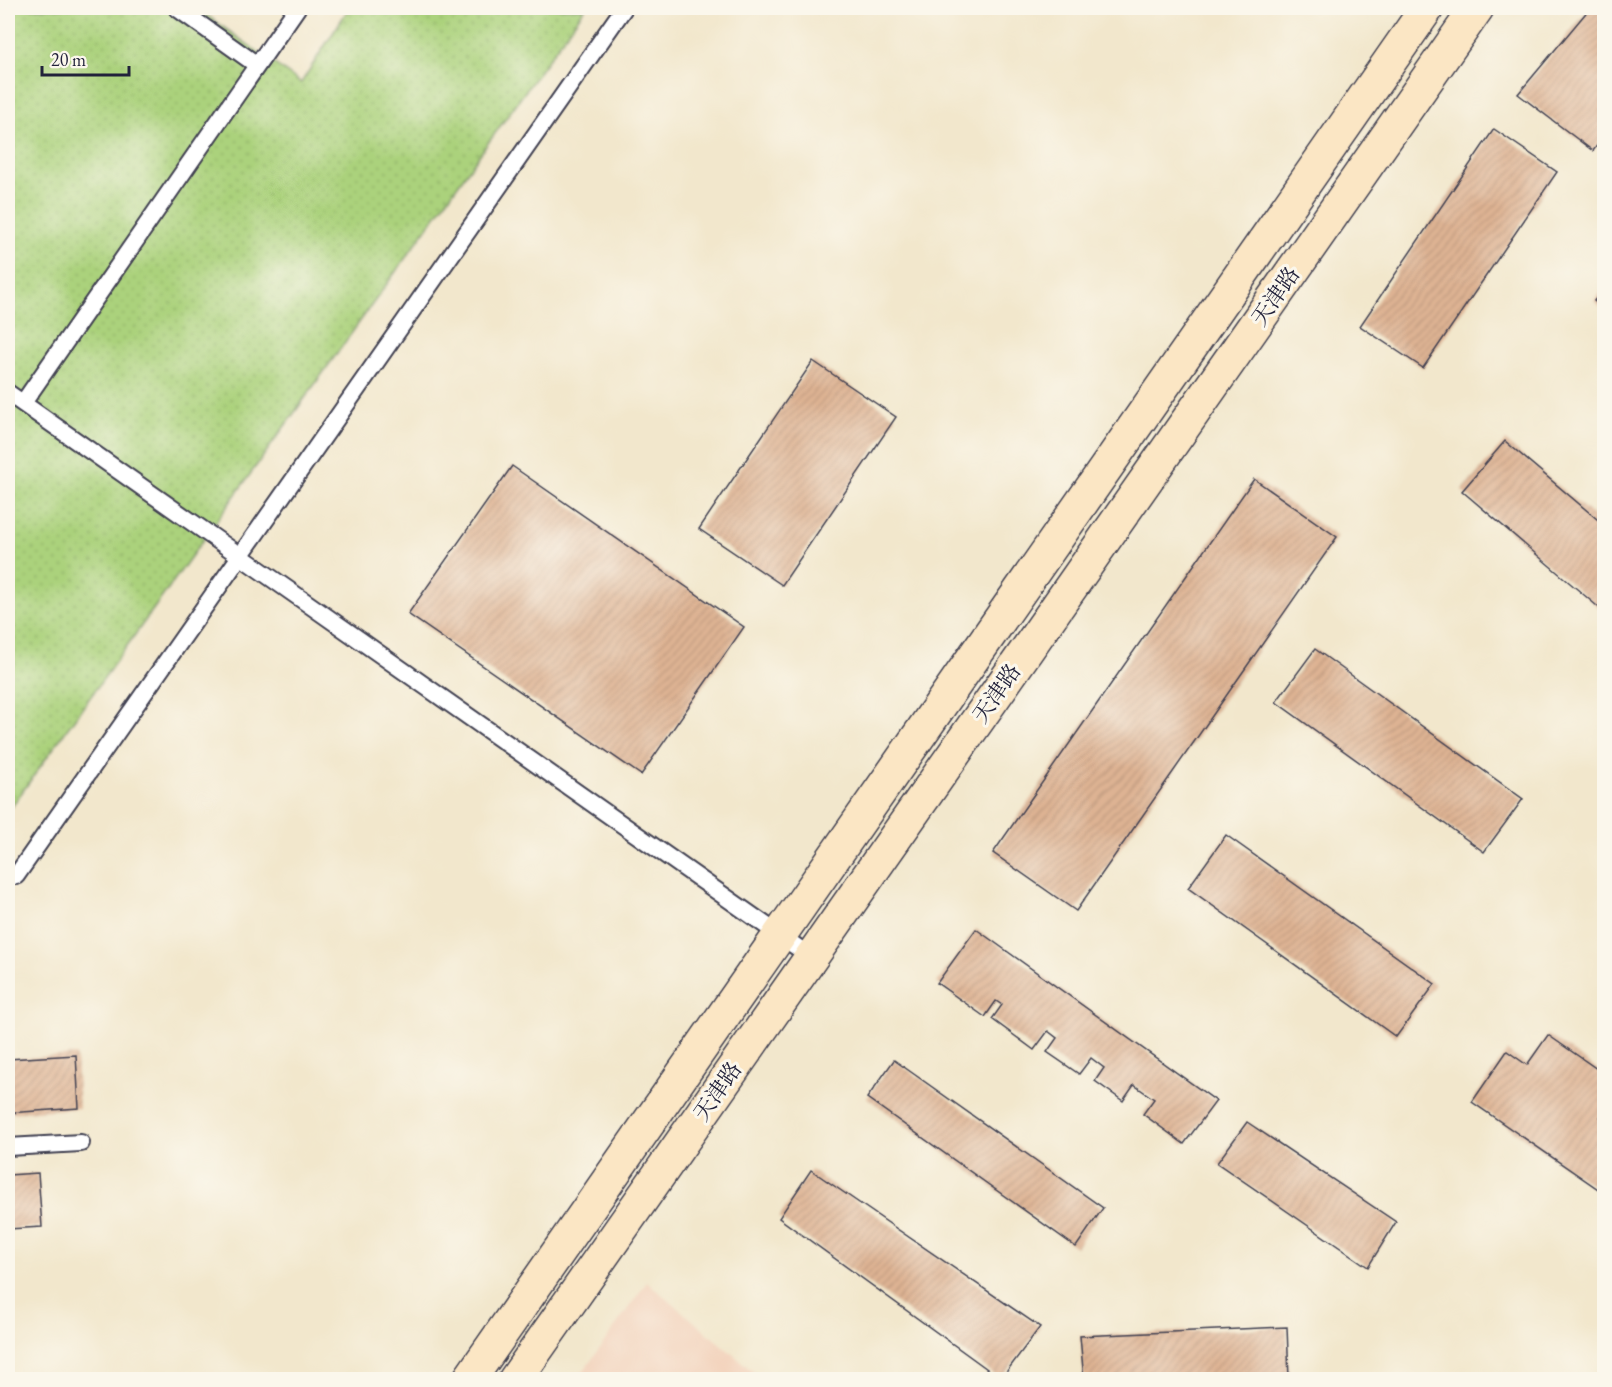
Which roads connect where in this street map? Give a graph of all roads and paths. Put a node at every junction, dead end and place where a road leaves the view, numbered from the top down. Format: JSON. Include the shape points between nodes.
{"nodes":[{"id":1,"x":177,"y":8,"type":"edge"},
{"id":2,"x":297,"y":8,"type":"edge"},
{"id":3,"x":624,"y":8,"type":"edge"},
{"id":4,"x":1427,"y":8,"type":"edge"},
{"id":5,"x":1477,"y":8,"type":"edge"},
{"id":6,"x":257,"y":65,"type":"junction"},
{"id":7,"x":8,"y":393,"type":"edge"},
{"id":8,"x":22,"y":403,"type":"junction"},
{"id":9,"x":240,"y":556,"type":"junction"},
{"id":10,"x":16,"y":876,"type":"dead end"},
{"id":11,"x":779,"y":935,"type":"junction"},
{"id":12,"x":811,"y":957,"type":"junction"},
{"id":13,"x":81,"y":1143,"type":"dead end"},
{"id":14,"x":8,"y":1147,"type":"edge"},
{"id":15,"x":469,"y":1380,"type":"edge"},
{"id":16,"x":515,"y":1380,"type":"edge"}],
"edges":[{"from":1,"to":6,"type":"lane"},
{"from":2,"to":6,"type":"lane"},
{"from":3,"to":9,"type":"lane"},
{"from":4,"to":11,"type":"main road","name":"天津路"},
{"from":5,"to":12,"type":"main road","name":"天津路"},
{"from":6,"to":8,"type":"lane"},
{"from":7,"to":8,"type":"lane"},
{"from":8,"to":9,"type":"lane"},
{"from":9,"to":10,"type":"lane"},
{"from":9,"to":11,"type":"lane"},
{"from":11,"to":12,"type":"lane"},
{"from":11,"to":15,"type":"main road","name":"天津路"},
{"from":12,"to":16,"type":"main road","name":"天津路"},
{"from":13,"to":14,"type":"lane"}]}
